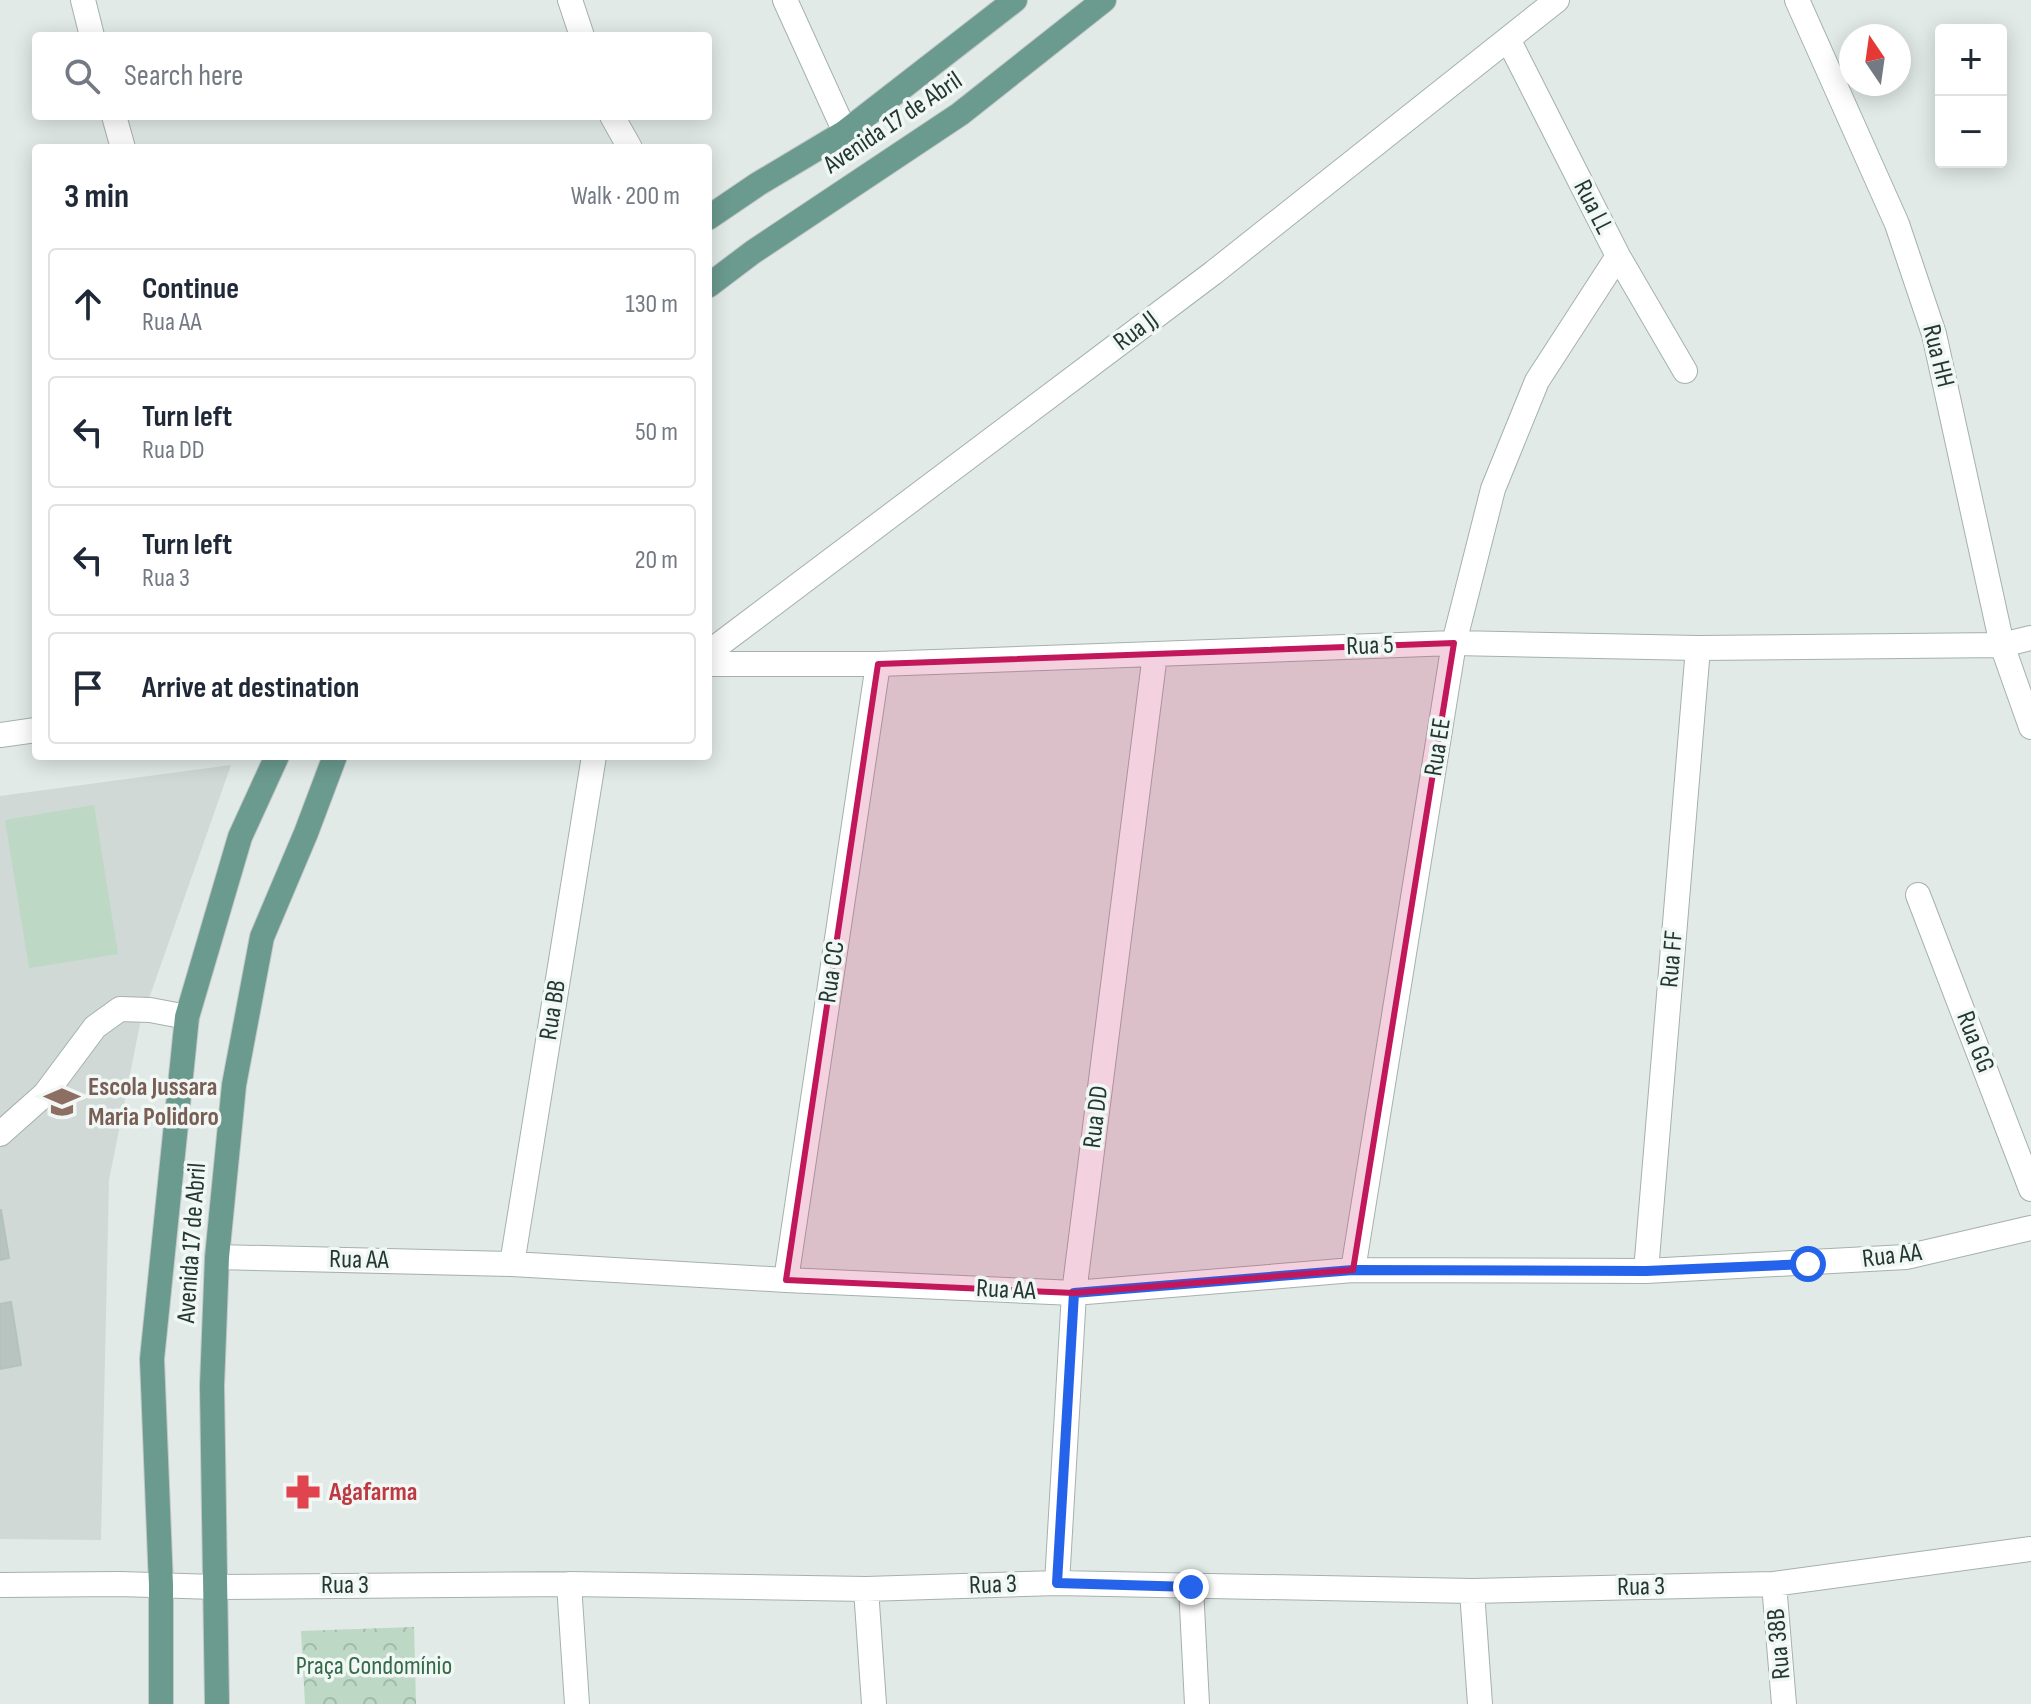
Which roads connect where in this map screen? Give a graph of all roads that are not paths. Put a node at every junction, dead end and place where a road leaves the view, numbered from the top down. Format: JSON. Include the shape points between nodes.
{"nodes":[{"id":1,"x":83,"y":0,"type":"edge"},
{"id":2,"x":570,"y":0,"type":"edge"},
{"id":3,"x":785,"y":0,"type":"edge"},
{"id":4,"x":1015,"y":0,"type":"edge"},
{"id":5,"x":1104,"y":0,"type":"edge"},
{"id":6,"x":1557,"y":0,"type":"edge"},
{"id":7,"x":1797,"y":0,"type":"edge"},
{"id":8,"x":91,"y":32,"type":"edge"},
{"id":9,"x":581,"y":32,"type":"edge"},
{"id":10,"x":1508,"y":39,"type":"junction"},
{"id":11,"x":115,"y":120,"type":"edge"},
{"id":12,"x":614,"y":120,"type":"edge"},
{"id":13,"x":845,"y":132,"type":"junction"},
{"id":14,"x":122,"y":144,"type":"edge"},
{"id":15,"x":628,"y":144,"type":"edge"},
{"id":16,"x":712,"y":215,"type":"edge"},
{"id":17,"x":1618,"y":256,"type":"junction"},
{"id":18,"x":712,"y":283,"type":"edge"},
{"id":19,"x":1685,"y":371,"type":"dead end"},
{"id":20,"x":2031,"y":638,"type":"edge"},
{"id":21,"x":1454,"y":643,"type":"junction"},
{"id":22,"x":2002,"y":645,"type":"junction"},
{"id":23,"x":1698,"y":648,"type":"junction"},
{"id":24,"x":712,"y":650,"type":"edge"},
{"id":25,"x":1155,"y":654,"type":"junction"},
{"id":26,"x":712,"y":664,"type":"edge"},
{"id":27,"x":878,"y":664,"type":"junction"},
{"id":28,"x":2031,"y":727,"type":"edge"},
{"id":29,"x":32,"y":731,"type":"edge"},
{"id":30,"x":0,"y":735,"type":"edge"},
{"id":31,"x":275,"y":760,"type":"edge"},
{"id":32,"x":333,"y":760,"type":"edge"},
{"id":33,"x":593,"y":760,"type":"edge"},
{"id":34,"x":1918,"y":895,"type":"dead end"},
{"id":35,"x":187,"y":1017,"type":"junction"},
{"id":36,"x":0,"y":1134,"type":"edge"},
{"id":37,"x":2031,"y":1189,"type":"edge"},
{"id":38,"x":2031,"y":1228,"type":"edge"},
{"id":39,"x":217,"y":1257,"type":"junction"},
{"id":40,"x":512,"y":1264,"type":"junction"},
{"id":41,"x":1353,"y":1270,"type":"junction"},
{"id":42,"x":1646,"y":1271,"type":"junction"},
{"id":43,"x":786,"y":1280,"type":"junction"},
{"id":44,"x":1074,"y":1293,"type":"junction"},
{"id":45,"x":2031,"y":1549,"type":"edge"},
{"id":46,"x":1057,"y":1583,"type":"junction"},
{"id":47,"x":569,"y":1584,"type":"junction"},
{"id":48,"x":1774,"y":1584,"type":"junction"},
{"id":49,"x":0,"y":1585,"type":"edge"},
{"id":50,"x":161,"y":1585,"type":"junction"},
{"id":51,"x":215,"y":1587,"type":"junction"},
{"id":52,"x":1191,"y":1587,"type":"junction"},
{"id":53,"x":866,"y":1589,"type":"junction"},
{"id":54,"x":1472,"y":1591,"type":"junction"},
{"id":55,"x":161,"y":1704,"type":"edge"},
{"id":56,"x":217,"y":1704,"type":"edge"},
{"id":57,"x":577,"y":1704,"type":"edge"},
{"id":58,"x":874,"y":1704,"type":"edge"},
{"id":59,"x":1197,"y":1704,"type":"edge"},
{"id":60,"x":1480,"y":1704,"type":"edge"},
{"id":61,"x":1784,"y":1704,"type":"edge"}],
"edges":[{"from":1,"to":8,"type":"street"},
{"from":2,"to":9,"type":"street"},
{"from":3,"to":13,"type":"street"},
{"from":4,"to":13,"type":"main road","name":"Avenida 17 de Abril"},
{"from":5,"to":18,"type":"main road","name":"Avenida 17 de Abril","via":[[960,114]]},
{"from":6,"to":10,"type":"street","name":"Rua JJ"},
{"from":7,"to":22,"type":"street","name":"Rua HH","via":[[1897,224],[1934,334]]},
{"from":10,"to":17,"type":"street","name":"Rua LL"},
{"from":10,"to":24,"type":"street","name":"Rua JJ","via":[[1213,273]]},
{"from":11,"to":14,"type":"street"},
{"from":12,"to":15,"type":"street"},
{"from":13,"to":16,"type":"main road","name":"Avenida 17 de Abril"},
{"from":17,"to":19,"type":"street","name":"Rua LL"},
{"from":17,"to":21,"type":"street","name":"Rua EE","via":[[1537,381],[1493,489]]},
{"from":20,"to":22,"type":"street","name":"Rua 5"},
{"from":21,"to":23,"type":"street","name":"Rua 5"},
{"from":21,"to":25,"type":"street","name":"Rua 5"},
{"from":21,"to":41,"type":"street","name":"Rua EE"},
{"from":22,"to":23,"type":"street","name":"Rua 5"},
{"from":22,"to":28,"type":"street","name":"Rua HH"},
{"from":23,"to":42,"type":"street","name":"Rua FF"},
{"from":25,"to":27,"type":"street","name":"Rua 5"},
{"from":25,"to":44,"type":"street","name":"Rua DD"},
{"from":26,"to":27,"type":"street","name":"Rua 5"},
{"from":27,"to":43,"type":"street","name":"Rua CC"},
{"from":29,"to":30,"type":"street"},
{"from":31,"to":35,"type":"main road","name":"Avenida 17 de Abril","via":[[240,837]]},
{"from":32,"to":39,"type":"main road","name":"Avenida 17 de Abril","via":[[262,937],[234,1085]]},
{"from":33,"to":40,"type":"street","name":"Rua BB"},
{"from":34,"to":37,"type":"street","name":"Rua GG"},
{"from":35,"to":36,"type":"street","via":[[120,1009],[95,1027],[45,1094]]},
{"from":35,"to":50,"type":"main road","name":"Avenida 17 de Abril","via":[[152,1359]]},
{"from":38,"to":42,"type":"street","name":"Rua AA","via":[[1906,1257]]},
{"from":39,"to":40,"type":"street","name":"Rua AA"},
{"from":39,"to":51,"type":"main road","name":"Avenida 17 de Abril","via":[[212,1386]]},
{"from":40,"to":43,"type":"street","name":"Rua AA"},
{"from":41,"to":42,"type":"street","name":"Rua AA"},
{"from":41,"to":44,"type":"street","name":"Rua AA"},
{"from":43,"to":44,"type":"street","name":"Rua AA"},
{"from":44,"to":46,"type":"street","name":"Rua DD"},
{"from":45,"to":48,"type":"street","name":"Rua 3"},
{"from":46,"to":52,"type":"street","name":"Rua 3"},
{"from":46,"to":53,"type":"street","name":"Rua 3"},
{"from":47,"to":51,"type":"street","name":"Rua 3"},
{"from":47,"to":53,"type":"street","name":"Rua 3"},
{"from":47,"to":57,"type":"street"},
{"from":48,"to":54,"type":"street","name":"Rua 3"},
{"from":48,"to":61,"type":"street","name":"Rua 38B"},
{"from":49,"to":50,"type":"street","name":"Rua 3"},
{"from":50,"to":51,"type":"street","name":"Rua 3"},
{"from":50,"to":55,"type":"main road","name":"Avenida 17 de Abril"},
{"from":51,"to":56,"type":"main road","name":"Avenida 17 de Abril"},
{"from":52,"to":54,"type":"street","name":"Rua 3"},
{"from":52,"to":59,"type":"street"},
{"from":53,"to":58,"type":"street"},
{"from":54,"to":60,"type":"street"}]}
